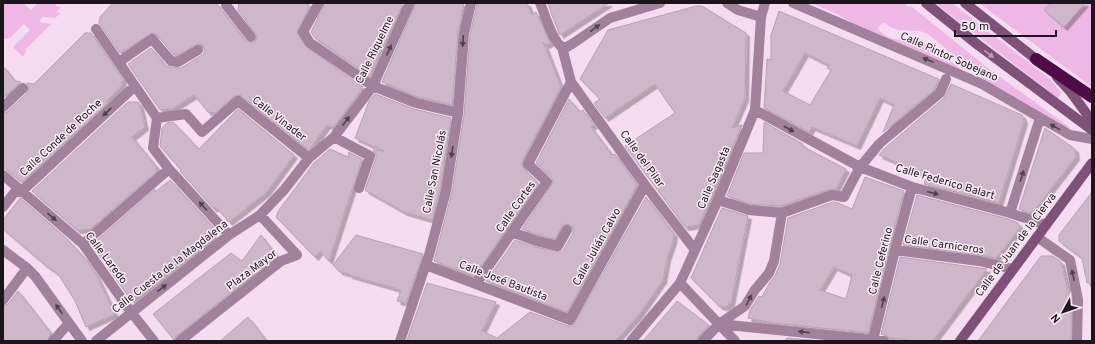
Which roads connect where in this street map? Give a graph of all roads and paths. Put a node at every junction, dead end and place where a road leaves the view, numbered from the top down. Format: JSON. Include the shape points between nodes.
{"nodes":[{"id":1,"x":319,"y":3,"type":"edge"},
{"id":2,"x":410,"y":3,"type":"edge"},
{"id":3,"x":471,"y":3,"type":"edge"},
{"id":4,"x":540,"y":3,"type":"edge"},
{"id":5,"x":660,"y":3,"type":"edge"},
{"id":6,"x":727,"y":3,"type":"edge"},
{"id":7,"x":765,"y":3,"type":"edge"},
{"id":8,"x":793,"y":3,"type":"edge"},
{"id":9,"x":926,"y":3,"type":"edge"},
{"id":10,"x":964,"y":3,"type":"edge"},
{"id":11,"x":227,"y":4,"type":"edge"},
{"id":12,"x":761,"y":17,"type":"junction"},
{"id":13,"x":96,"y":29,"type":"dead end"},
{"id":14,"x":251,"y":37,"type":"dead end"},
{"id":15,"x":562,"y":48,"type":"junction"},
{"id":16,"x":198,"y":50,"type":"dead end"},
{"id":17,"x":1036,"y":58,"type":"junction"},
{"id":18,"x":119,"y":62,"type":"junction"},
{"id":19,"x":946,"y":79,"type":"dead end"},
{"id":20,"x":571,"y":82,"type":"junction"},
{"id":21,"x":136,"y":86,"type":"junction"},
{"id":22,"x":373,"y":86,"type":"junction"},
{"id":23,"x":22,"y":88,"type":"dead end"},
{"id":24,"x":1092,"y":97,"type":"edge"},
{"id":25,"x":3,"y":107,"type":"edge"},
{"id":26,"x":755,"y":110,"type":"junction"},
{"id":27,"x":458,"y":113,"type":"junction"},
{"id":28,"x":157,"y":118,"type":"junction"},
{"id":29,"x":1040,"y":118,"type":"junction"},
{"id":30,"x":1092,"y":121,"type":"edge"},
{"id":31,"x":1092,"y":130,"type":"edge"},
{"id":32,"x":334,"y":136,"type":"junction"},
{"id":33,"x":1092,"y":139,"type":"edge"},
{"id":34,"x":309,"y":158,"type":"junction"},
{"id":35,"x":1092,"y":163,"type":"edge"},
{"id":36,"x":860,"y":167,"type":"junction"},
{"id":37,"x":169,"y":169,"type":"junction"},
{"id":38,"x":3,"y":175,"type":"edge"},
{"id":39,"x":645,"y":185,"type":"junction"},
{"id":40,"x":912,"y":187,"type":"junction"},
{"id":41,"x":359,"y":188,"type":"dead end"},
{"id":42,"x":22,"y":191,"type":"junction"},
{"id":43,"x":718,"y":200,"type":"junction"},
{"id":44,"x":3,"y":207,"type":"edge"},
{"id":45,"x":782,"y":213,"type":"junction"},
{"id":46,"x":1010,"y":213,"type":"junction"},
{"id":47,"x":260,"y":215,"type":"junction"},
{"id":48,"x":1046,"y":225,"type":"junction"},
{"id":49,"x":567,"y":230,"type":"dead end"},
{"id":50,"x":512,"y":232,"type":"junction"},
{"id":51,"x":229,"y":235,"type":"junction"},
{"id":52,"x":1037,"y":237,"type":"junction"},
{"id":53,"x":83,"y":244,"type":"junction"},
{"id":54,"x":3,"y":250,"type":"edge"},
{"id":55,"x":695,"y":250,"type":"junction"},
{"id":56,"x":895,"y":250,"type":"junction"},
{"id":57,"x":426,"y":265,"type":"junction"},
{"id":58,"x":27,"y":268,"type":"junction"},
{"id":59,"x":1014,"y":269,"type":"junction"},
{"id":60,"x":680,"y":283,"type":"junction"},
{"id":61,"x":476,"y":284,"type":"junction"},
{"id":62,"x":3,"y":300,"type":"edge"},
{"id":63,"x":131,"y":312,"type":"junction"},
{"id":64,"x":570,"y":320,"type":"joint"},
{"id":65,"x":69,"y":323,"type":"junction"},
{"id":66,"x":719,"y":324,"type":"junction"},
{"id":67,"x":873,"y":340,"type":"junction"},
{"id":68,"x":53,"y":341,"type":"edge"},
{"id":69,"x":82,"y":341,"type":"edge"},
{"id":70,"x":96,"y":341,"type":"edge"},
{"id":71,"x":154,"y":341,"type":"edge"},
{"id":72,"x":180,"y":341,"type":"edge"},
{"id":73,"x":401,"y":341,"type":"edge"},
{"id":74,"x":631,"y":341,"type":"edge"},
{"id":75,"x":703,"y":341,"type":"edge"},
{"id":76,"x":735,"y":341,"type":"edge"},
{"id":77,"x":884,"y":341,"type":"edge"},
{"id":78,"x":960,"y":341,"type":"edge"},
{"id":79,"x":1077,"y":341,"type":"edge"}],
"edges":[{"from":1,"to":22,"type":"street","via":[[304,32],[310,43]]},
{"from":22,"to":2,"type":"street","name":"Calle Riquelme","one_way":true},
{"from":3,"to":27,"type":"street","name":"Calle San Nicolás","one_way":true,"via":[[464,34]]},
{"from":4,"to":15,"type":"street"},
{"from":15,"to":5,"type":"street","one_way":true,"via":[[610,18]]},
{"from":6,"to":12,"type":"street","via":[[738,10]]},
{"from":7,"to":12,"type":"street","name":"Calle Sagasta"},
{"from":29,"to":8,"type":"street","name":"Calle Pintor Sobejano","one_way":true,"via":[[976,81]]},
{"from":9,"to":31,"type":"main road","name":"Calle Pintor Sobejano","one_way":true,"via":[[984,50]]},
{"from":10,"to":17,"type":"main road"},
{"from":11,"to":14,"type":"street"},
{"from":12,"to":26,"type":"street","name":"Calle Sagasta"},
{"from":13,"to":18,"type":"street"},
{"from":15,"to":20,"type":"street"},
{"from":16,"to":18,"type":"street","via":[[178,62],[171,62],[152,39]]},
{"from":17,"to":24,"type":"highway"},
{"from":17,"to":30,"type":"main road","via":[[1061,81]]},
{"from":18,"to":21,"type":"street"},
{"from":19,"to":36,"type":"street","via":[[940,93],[880,143]]},
{"from":20,"to":39,"type":"street","name":"Calle del Pilar"},
{"from":20,"to":50,"type":"street","name":"Calle Cortes","via":[[528,164],[547,182]]},
{"from":21,"to":28,"type":"street"},
{"from":21,"to":42,"type":"street","name":"Calle Conde de Roche","one_way":true},
{"from":22,"to":27,"type":"street","via":[[416,103]]},
{"from":32,"to":22,"type":"street","name":"Calle Riquelme","one_way":true},
{"from":23,"to":25,"type":"street"},
{"from":26,"to":36,"type":"street","name":"Calle Federico Balart","one_way":true},
{"from":26,"to":43,"type":"street","name":"Calle Sagasta"},
{"from":27,"to":57,"type":"street","name":"Calle San Nicolás","one_way":true,"via":[[446,191]]},
{"from":28,"to":34,"type":"street","name":"Calle Vinader","via":[[186,114],[202,132],[238,101]]},
{"from":28,"to":37,"type":"street","via":[[153,148]]},
{"from":33,"to":29,"type":"street","name":"Calle Pintor Sobejano","one_way":true,"via":[[1070,135]]},
{"from":46,"to":29,"type":"street","one_way":true},
{"from":32,"to":34,"type":"street","name":"Calle Riquelme"},
{"from":32,"to":41,"type":"street","via":[[370,156]]},
{"from":34,"to":47,"type":"street","name":"Calle Cuesta de la Magdalena"},
{"from":35,"to":48,"type":"main road","name":"Calle de Juan de la Cierva"},
{"from":36,"to":40,"type":"street","name":"Calle Federico Balart"},
{"from":36,"to":45,"type":"street","via":[[844,197],[832,195]]},
{"from":51,"to":37,"type":"street","one_way":true},
{"from":37,"to":53,"type":"street"},
{"from":38,"to":42,"type":"street","name":"Calle Laredo"},
{"from":39,"to":55,"type":"street","name":"Calle del Pilar"},
{"from":39,"to":64,"type":"street","name":"Calle Julián Calvo"},
{"from":40,"to":46,"type":"street","name":"Calle Federico Balart","one_way":true},
{"from":40,"to":56,"type":"street","name":"Calle Ceferino"},
{"from":42,"to":44,"type":"street","name":"Calle Conde de Roche","via":[[14,193]]},
{"from":42,"to":53,"type":"street","name":"Calle Laredo","one_way":true},
{"from":43,"to":45,"type":"street","via":[[750,210]]},
{"from":43,"to":55,"type":"street","name":"Calle Sagasta"},
{"from":66,"to":45,"type":"street","one_way":true,"via":[[745,306],[769,273],[774,261]]},
{"from":46,"to":48,"type":"street","name":"Calle Federico Balart"},
{"from":47,"to":51,"type":"street","name":"Calle Cuesta de la Magdalena"},
{"from":47,"to":72,"type":"street","name":"Plaza Mayor","via":[[297,255],[281,261]]},
{"from":48,"to":52,"type":"main road","name":"Calle de Juan de la Cierva"},
{"from":49,"to":50,"type":"street","via":[[558,246]]},
{"from":50,"to":61,"type":"street","name":"Calle Cortes"},
{"from":63,"to":51,"type":"street","name":"Calle Cuesta de la Magdalena","one_way":true},
{"from":52,"to":59,"type":"main road","name":"Calle de Juan de la Cierva"},
{"from":79,"to":52,"type":"street","one_way":true,"via":[[1078,300],[1070,260]]},
{"from":53,"to":63,"type":"street","name":"Calle Laredo"},
{"from":54,"to":58,"type":"street"},
{"from":55,"to":60,"type":"street","name":"Calle Sagasta"},
{"from":56,"to":59,"type":"street","name":"Calle Carniceros","via":[[979,261]]},
{"from":67,"to":56,"type":"street","name":"Calle Ceferino","one_way":true},
{"from":57,"to":61,"type":"street","name":"Calle José Bautista"},
{"from":57,"to":73,"type":"street","name":"Calle San Nicolás"},
{"from":58,"to":62,"type":"street"},
{"from":65,"to":58,"type":"street","one_way":true},
{"from":59,"to":78,"type":"main road","name":"Calle de Juan de la Cierva"},
{"from":60,"to":66,"type":"street"},
{"from":60,"to":74,"type":"street","name":"Calle Sagasta"},
{"from":61,"to":64,"type":"street","name":"Calle José Bautista"},
{"from":63,"to":70,"type":"street","name":"Calle Cuesta de la Magdalena"},
{"from":63,"to":71,"type":"street","name":"Calle Laredo"},
{"from":65,"to":68,"type":"street"},
{"from":65,"to":69,"type":"street"},
{"from":67,"to":66,"type":"street","one_way":true},
{"from":66,"to":75,"type":"street"},
{"from":66,"to":76,"type":"street"},
{"from":67,"to":77,"type":"street"}]}
